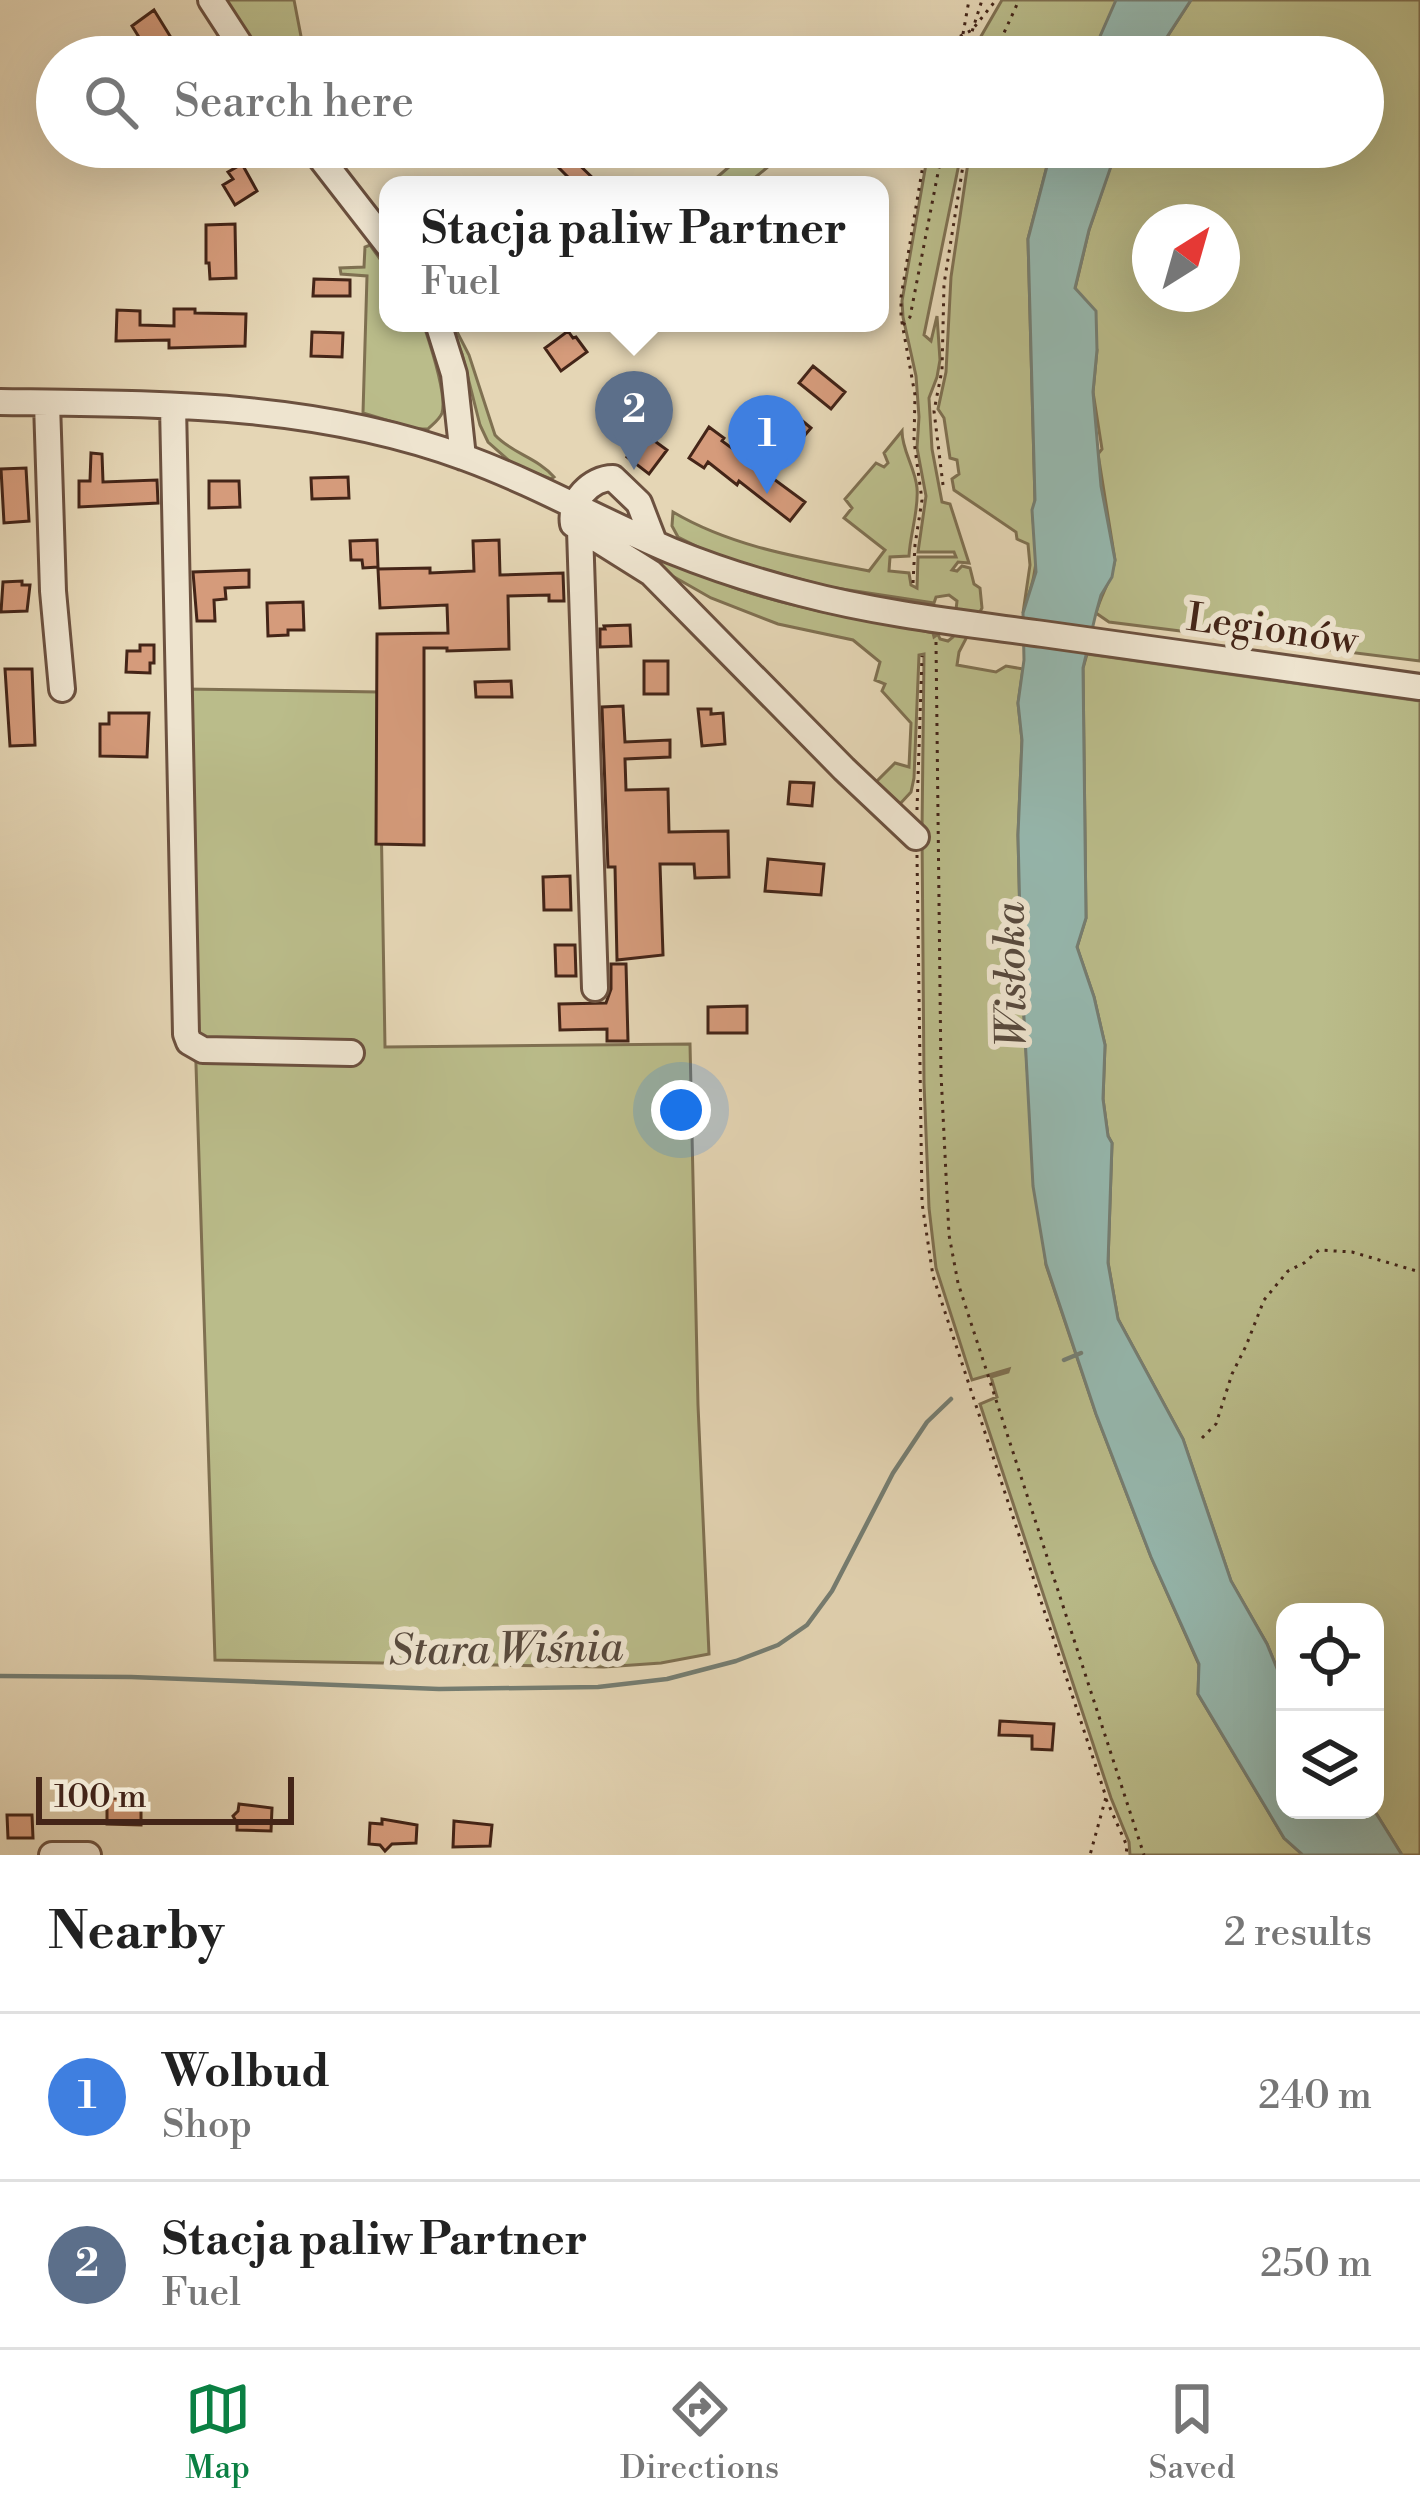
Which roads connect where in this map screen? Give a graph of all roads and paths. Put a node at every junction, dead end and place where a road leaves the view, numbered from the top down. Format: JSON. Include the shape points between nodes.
{"nodes":[{"id":1,"x":211,"y":0,"type":"edge"},
{"id":2,"x":969,"y":0,"type":"edge"},
{"id":3,"x":982,"y":0,"type":"edge"},
{"id":4,"x":996,"y":0,"type":"edge"},
{"id":5,"x":1019,"y":0,"type":"edge"},
{"id":6,"x":972,"y":30,"type":"junction"},
{"id":7,"x":234,"y":36,"type":"edge"},
{"id":8,"x":962,"y":36,"type":"joint"},
{"id":9,"x":970,"y":36,"type":"edge"},
{"id":10,"x":1003,"y":36,"type":"edge"},
{"id":11,"x":328,"y":168,"type":"edge"},
{"id":12,"x":922,"y":168,"type":"edge"},
{"id":13,"x":940,"y":168,"type":"edge"},
{"id":14,"x":963,"y":168,"type":"edge"},
{"id":15,"x":379,"y":233,"type":"edge"},
{"id":16,"x":902,"y":326,"type":"junction"},
{"id":17,"x":441,"y":332,"type":"edge"},
{"id":18,"x":0,"y":402,"type":"edge"},
{"id":19,"x":46,"y":403,"type":"junction"},
{"id":20,"x":172,"y":406,"type":"junction"},
{"id":21,"x":463,"y":457,"type":"junction"},
{"id":22,"x":943,"y":485,"type":"dead end"},
{"id":23,"x":578,"y":518,"type":"junction"},
{"id":24,"x":654,"y":542,"type":"junction"},
{"id":25,"x":913,"y":583,"type":"dead end"},
{"id":26,"x":935,"y":629,"type":"junction"},
{"id":27,"x":922,"y":656,"type":"dead end"},
{"id":28,"x":1420,"y":687,"type":"edge"},
{"id":29,"x":62,"y":689,"type":"dead end"},
{"id":30,"x":916,"y":837,"type":"junction"},
{"id":31,"x":595,"y":988,"type":"dead end"},
{"id":32,"x":351,"y":1053,"type":"dead end"},
{"id":33,"x":1418,"y":1271,"type":"edge"},
{"id":34,"x":1202,"y":1438,"type":"dead end"},
{"id":35,"x":1106,"y":1797,"type":"junction"},
{"id":36,"x":52,"y":1855,"type":"edge"},
{"id":37,"x":88,"y":1855,"type":"edge"},
{"id":38,"x":1090,"y":1855,"type":"edge"},
{"id":39,"x":1126,"y":1855,"type":"edge"},
{"id":40,"x":1144,"y":1855,"type":"edge"}],
"edges":[{"from":1,"to":7,"type":"street"},
{"from":2,"to":8,"type":"path"},
{"from":3,"to":6,"type":"path"},
{"from":4,"to":6,"type":"path"},
{"from":5,"to":10,"type":"path"},
{"from":6,"to":8,"type":"path"},
{"from":6,"to":9,"type":"path"},
{"from":11,"to":15,"type":"street"},
{"from":12,"to":16,"type":"path"},
{"from":13,"to":16,"type":"path"},
{"from":14,"to":22,"type":"path","via":[[934,411]]},
{"from":16,"to":25,"type":"path","via":[[922,500]]},
{"from":17,"to":21,"type":"street"},
{"from":18,"to":19,"type":"street"},
{"from":19,"to":20,"type":"street"},
{"from":19,"to":29,"type":"street"},
{"from":20,"to":21,"type":"street","via":[[345,423]]},
{"from":20,"to":32,"type":"street","via":[[186,1034],[203,1050]]},
{"from":21,"to":23,"type":"street"},
{"from":23,"to":24,"type":"street","name":"Legionów"},
{"from":23,"to":24,"type":"street","via":[[582,494],[613,478],[639,503]]},
{"from":23,"to":30,"type":"street","via":[[651,573]]},
{"from":23,"to":31,"type":"street"},
{"from":24,"to":26,"type":"street","name":"Legionów","via":[[742,577]]},
{"from":26,"to":28,"type":"street","name":"Legionów","via":[[1114,644]]},
{"from":26,"to":40,"type":"path","via":[[949,1235]]},
{"from":27,"to":30,"type":"path"},
{"from":30,"to":35,"type":"path","via":[[922,1203],[932,1276]]},
{"from":33,"to":34,"type":"path","via":[[1319,1250],[1288,1271],[1264,1300],[1216,1424]]},
{"from":35,"to":38,"type":"path"},
{"from":35,"to":39,"type":"path"},
{"from":36,"to":37,"type":"street"}]}
